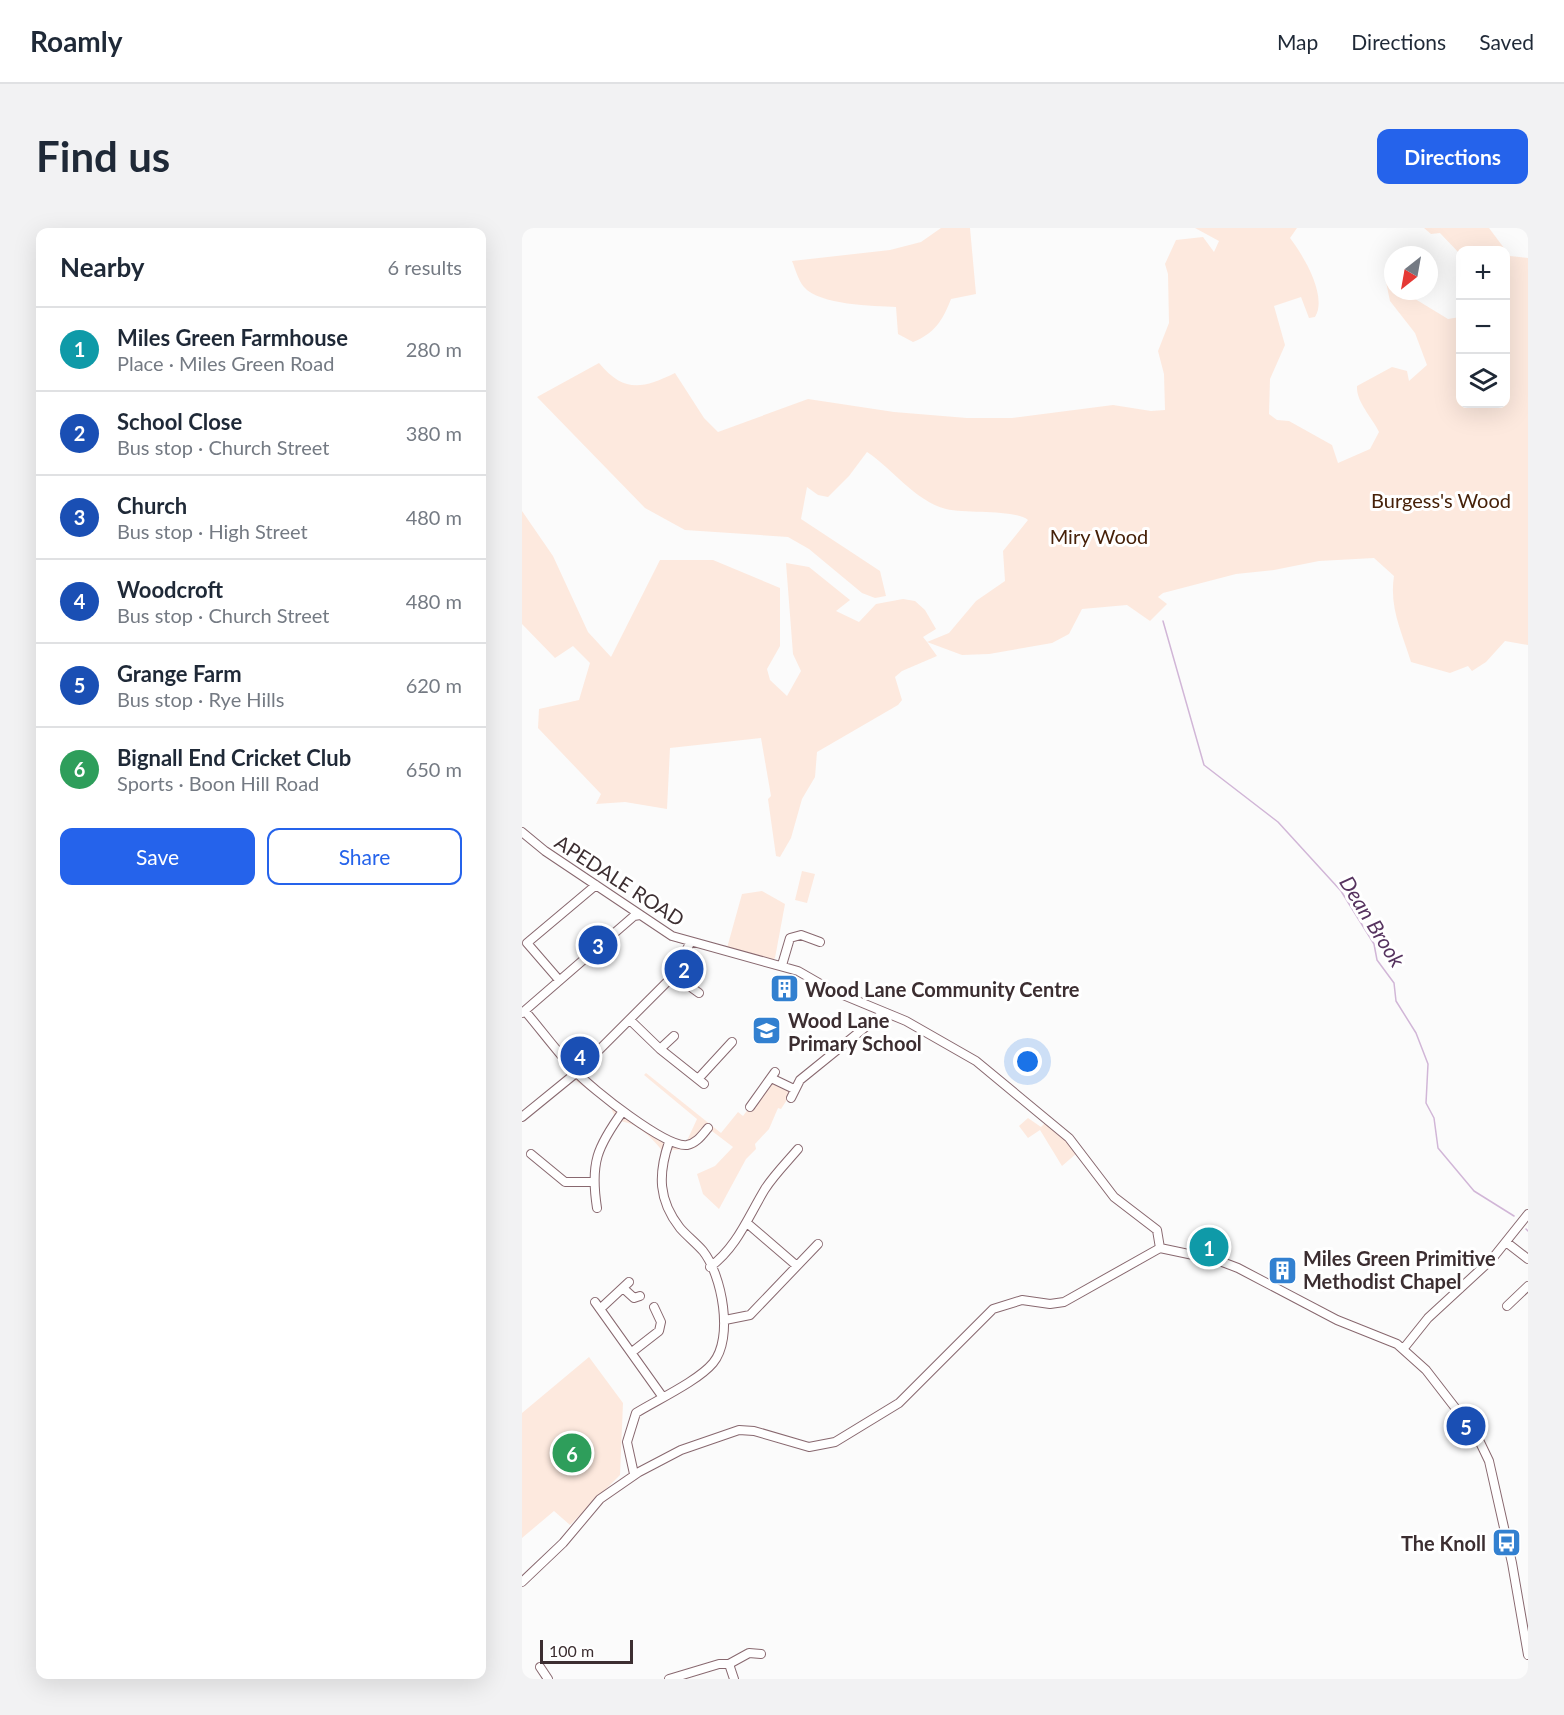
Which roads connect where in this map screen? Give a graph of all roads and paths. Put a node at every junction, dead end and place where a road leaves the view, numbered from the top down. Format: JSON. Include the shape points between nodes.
{"nodes":[{"id":1,"x":522,"y":832,"type":"edge"},
{"id":2,"x":596,"y":885,"type":"junction"},
{"id":3,"x":640,"y":915,"type":"junction"},
{"id":4,"x":820,"y":942,"type":"dead end"},
{"id":5,"x":690,"y":943,"type":"junction"},
{"id":6,"x":782,"y":965,"type":"junction"},
{"id":7,"x":674,"y":975,"type":"junction"},
{"id":8,"x":559,"y":981,"type":"junction"},
{"id":9,"x":699,"y":993,"type":"dead end"},
{"id":10,"x":524,"y":1012,"type":"edge"},
{"id":11,"x":884,"y":1012,"type":"junction"},
{"id":12,"x":630,"y":1020,"type":"junction"},
{"id":13,"x":674,"y":1036,"type":"dead end"},
{"id":14,"x":660,"y":1049,"type":"junction"},
{"id":15,"x":736,"y":1053,"type":"dead end"},
{"id":16,"x":576,"y":1073,"type":"junction"},
{"id":17,"x":750,"y":1107,"type":"dead end"},
{"id":18,"x":623,"y":1111,"type":"junction"},
{"id":19,"x":522,"y":1117,"type":"edge"},
{"id":20,"x":708,"y":1128,"type":"dead end"},
{"id":21,"x":669,"y":1142,"type":"junction"},
{"id":22,"x":798,"y":1149,"type":"dead end"},
{"id":23,"x":531,"y":1155,"type":"dead end"},
{"id":24,"x":593,"y":1182,"type":"junction"},
{"id":25,"x":599,"y":1203,"type":"dead end"},
{"id":26,"x":1528,"y":1214,"type":"edge"},
{"id":27,"x":747,"y":1223,"type":"junction"},
{"id":28,"x":1506,"y":1242,"type":"junction"},
{"id":29,"x":818,"y":1244,"type":"dead end"},
{"id":30,"x":1160,"y":1248,"type":"junction"},
{"id":31,"x":1528,"y":1259,"type":"edge"},
{"id":32,"x":797,"y":1266,"type":"junction"},
{"id":33,"x":710,"y":1267,"type":"junction"},
{"id":34,"x":1528,"y":1286,"type":"edge"},
{"id":35,"x":640,"y":1296,"type":"dead end"},
{"id":36,"x":1508,"y":1306,"type":"dead end"},
{"id":37,"x":656,"y":1308,"type":"dead end"},
{"id":38,"x":725,"y":1320,"type":"junction"},
{"id":39,"x":1404,"y":1348,"type":"junction"},
{"id":40,"x":632,"y":1352,"type":"junction"},
{"id":41,"x":662,"y":1396,"type":"junction"},
{"id":42,"x":634,"y":1474,"type":"junction"},
{"id":43,"x":522,"y":1582,"type":"edge"},
{"id":44,"x":760,"y":1654,"type":"dead end"},
{"id":45,"x":1528,"y":1655,"type":"edge"},
{"id":46,"x":729,"y":1664,"type":"junction"},
{"id":47,"x":540,"y":1667,"type":"dead end"},
{"id":48,"x":548,"y":1679,"type":"edge"},
{"id":49,"x":669,"y":1679,"type":"edge"},
{"id":50,"x":734,"y":1679,"type":"edge"}],
"edges":[{"from":1,"to":2,"type":"street","name":"APEDALE ROAD"},
{"from":2,"to":3,"type":"street","name":"APEDALE ROAD"},
{"from":2,"to":8,"type":"street","via":[[527,943]]},
{"from":3,"to":5,"type":"street","name":"APEDALE ROAD"},
{"from":3,"to":8,"type":"street","via":[[634,915]]},
{"from":4,"to":6,"type":"street","via":[[801,934],[790,938]]},
{"from":5,"to":6,"type":"street","name":"APEDALE ROAD"},
{"from":5,"to":7,"type":"street"},
{"from":6,"to":11,"type":"street","name":"APEDALE ROAD"},
{"from":7,"to":9,"type":"street"},
{"from":7,"to":12,"type":"street"},
{"from":8,"to":10,"type":"street"},
{"from":10,"to":16,"type":"street"},
{"from":11,"to":17,"type":"street","via":[[800,1080],[792,1094],[773,1075]]},
{"from":11,"to":30,"type":"street","name":"APEDALE ROAD","via":[[976,1061],[1069,1138],[1114,1197],[1157,1230]]},
{"from":12,"to":14,"type":"street"},
{"from":12,"to":16,"type":"street"},
{"from":13,"to":14,"type":"street"},
{"from":14,"to":15,"type":"street","via":[[701,1081],[730,1044]]},
{"from":16,"to":18,"type":"street"},
{"from":16,"to":19,"type":"street"},
{"from":18,"to":21,"type":"street"},
{"from":18,"to":24,"type":"street","via":[[597,1155]]},
{"from":20,"to":21,"type":"street","via":[[694,1143]]},
{"from":21,"to":33,"type":"street","via":[[661,1165],[664,1196],[680,1227],[704,1252]]},
{"from":22,"to":27,"type":"street","via":[[766,1188]]},
{"from":23,"to":24,"type":"street","via":[[565,1182]]},
{"from":24,"to":25,"type":"street"},
{"from":26,"to":28,"type":"street"},
{"from":27,"to":32,"type":"street"},
{"from":27,"to":33,"type":"street","via":[[723,1257]]},
{"from":28,"to":31,"type":"street"},
{"from":28,"to":39,"type":"street","via":[[1478,1275],[1428,1318]]},
{"from":29,"to":32,"type":"street"},
{"from":30,"to":39,"type":"street","via":[[1238,1268],[1337,1320]]},
{"from":30,"to":42,"type":"street","via":[[1064,1302],[1022,1300],[993,1309],[899,1403],[835,1442],[809,1447],[754,1431],[739,1431],[681,1450]]},
{"from":32,"to":38,"type":"street","via":[[750,1315]]},
{"from":33,"to":38,"type":"street"},
{"from":34,"to":36,"type":"street"},
{"from":35,"to":40,"type":"street","via":[[634,1298],[626,1285],[597,1306]]},
{"from":37,"to":40,"type":"street","via":[[661,1323],[659,1331]]},
{"from":38,"to":41,"type":"street","via":[[724,1341],[714,1363]]},
{"from":39,"to":45,"type":"street","via":[[1477,1436],[1489,1461]]},
{"from":40,"to":41,"type":"street"},
{"from":41,"to":42,"type":"street","via":[[636,1413],[629,1427],[627,1442]]},
{"from":42,"to":43,"type":"street","via":[[600,1498],[558,1549]]},
{"from":44,"to":46,"type":"street","via":[[749,1653]]},
{"from":46,"to":49,"type":"street"},
{"from":46,"to":50,"type":"street"},
{"from":47,"to":48,"type":"street"}]}
